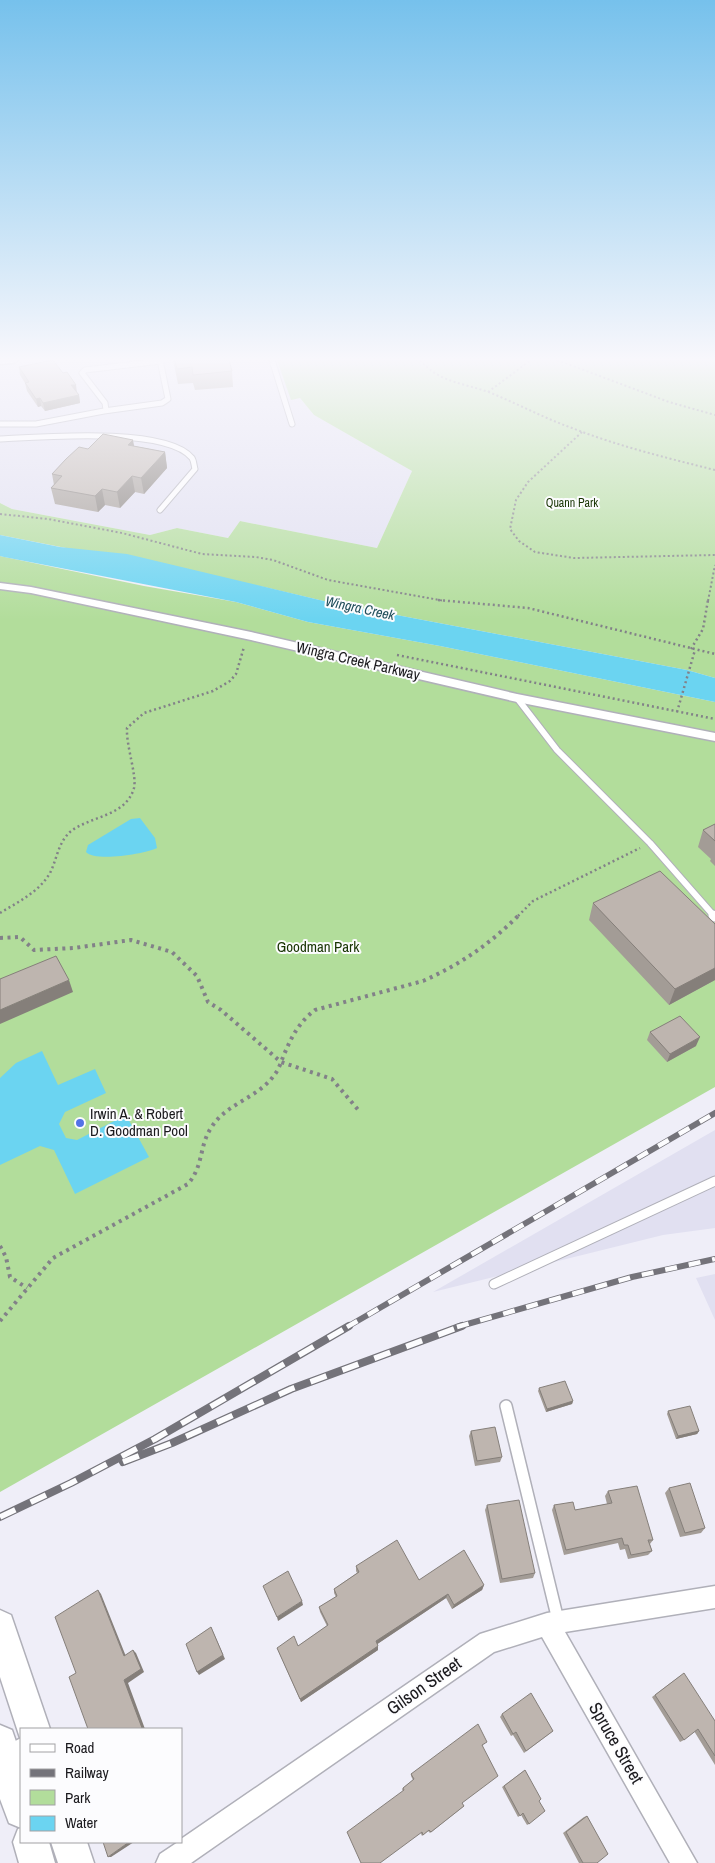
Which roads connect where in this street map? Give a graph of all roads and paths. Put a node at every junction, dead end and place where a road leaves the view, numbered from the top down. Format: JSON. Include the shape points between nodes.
{"nodes":[{"id":1,"x":175,"y":447,"type":"edge"},
{"id":2,"x":566,"y":447,"type":"edge"},
{"id":3,"x":628,"y":447,"type":"edge"},
{"id":4,"x":715,"y":470,"type":"edge"},
{"id":5,"x":160,"y":510,"type":"dead end"},
{"id":6,"x":0,"y":514,"type":"edge"},
{"id":7,"x":715,"y":554,"type":"edge"},
{"id":8,"x":715,"y":565,"type":"edge"},
{"id":9,"x":0,"y":586,"type":"edge"},
{"id":10,"x":251,"y":636,"type":"junction"},
{"id":11,"x":693,"y":650,"type":"junction"},
{"id":12,"x":715,"y":654,"type":"edge"},
{"id":13,"x":518,"y":698,"type":"junction"},
{"id":14,"x":672,"y":729,"type":"junction"},
{"id":15,"x":715,"y":737,"type":"edge"},
{"id":16,"x":650,"y":843,"type":"junction"},
{"id":17,"x":0,"y":913,"type":"edge"},
{"id":18,"x":715,"y":917,"type":"edge"},
{"id":19,"x":0,"y":938,"type":"edge"},
{"id":20,"x":280,"y":1062,"type":"junction"},
{"id":21,"x":360,"y":1112,"type":"dead end"},
{"id":22,"x":715,"y":1181,"type":"edge"},
{"id":23,"x":0,"y":1246,"type":"edge"},
{"id":24,"x":494,"y":1284,"type":"dead end"},
{"id":25,"x":27,"y":1288,"type":"junction"},
{"id":26,"x":0,"y":1321,"type":"edge"},
{"id":27,"x":506,"y":1406,"type":"dead end"},
{"id":28,"x":715,"y":1598,"type":"edge"},
{"id":29,"x":553,"y":1623,"type":"junction"},
{"id":30,"x":0,"y":1626,"type":"edge"},
{"id":31,"x":33,"y":1728,"type":"edge"},
{"id":32,"x":7,"y":1754,"type":"edge"},
{"id":33,"x":20,"y":1807,"type":"edge"},
{"id":34,"x":31,"y":1843,"type":"edge"},
{"id":35,"x":69,"y":1843,"type":"edge"},
{"id":36,"x":37,"y":1863,"type":"edge"},
{"id":37,"x":76,"y":1863,"type":"edge"},
{"id":38,"x":170,"y":1863,"type":"edge"},
{"id":39,"x":684,"y":1863,"type":"edge"}],
"edges":[{"from":1,"to":5,"type":"lane","via":[[193,460],[195,469]]},
{"from":2,"to":7,"type":"path","via":[[528,482],[516,500],[510,529],[519,541],[535,552],[574,558]]},
{"from":3,"to":4,"type":"path"},
{"from":6,"to":11,"type":"path","via":[[122,533],[202,554],[273,560],[328,580],[454,603],[528,608]]},
{"from":8,"to":11,"type":"path","via":[[703,628]]},
{"from":9,"to":10,"type":"street","name":"Wingra Creek Parkway"},
{"from":10,"to":13,"type":"street","name":"Wingra Creek Parkway"},
{"from":10,"to":17,"type":"path","via":[[230,681],[214,691],[144,713],[127,728],[134,787],[126,801],[121,808],[70,832],[62,840],[50,873],[35,890]]},
{"from":11,"to":12,"type":"path"},
{"from":11,"to":14,"type":"path"},
{"from":13,"to":14,"type":"street","name":"Wingra Creek Parkway"},
{"from":13,"to":16,"type":"lane","via":[[557,750]]},
{"from":14,"to":15,"type":"street","name":"Wingra Creek Parkway"},
{"from":16,"to":18,"type":"lane"},
{"from":16,"to":20,"type":"path","via":[[533,901],[482,949],[440,974],[316,1010],[293,1031]]},
{"from":19,"to":20,"type":"path","via":[[20,937],[34,950],[131,940],[172,952],[197,976],[208,1002]]},
{"from":20,"to":21,"type":"path","via":[[332,1079]]},
{"from":20,"to":25,"type":"path","via":[[276,1074],[262,1088],[218,1116],[208,1131],[197,1174],[188,1184],[53,1258]]},
{"from":22,"to":24,"type":"lane"},
{"from":23,"to":25,"type":"path","via":[[8,1259],[10,1277]]},
{"from":25,"to":26,"type":"path"},
{"from":27,"to":29,"type":"lane"},
{"from":28,"to":29,"type":"street","name":"Gilson Street"},
{"from":29,"to":38,"type":"street","name":"Gilson Street","via":[[488,1642]]},
{"from":29,"to":39,"type":"street","name":"Spruce Street"},
{"from":30,"to":31,"type":"street"},
{"from":32,"to":33,"type":"street"},
{"from":34,"to":36,"type":"street"},
{"from":35,"to":37,"type":"street"}]}
